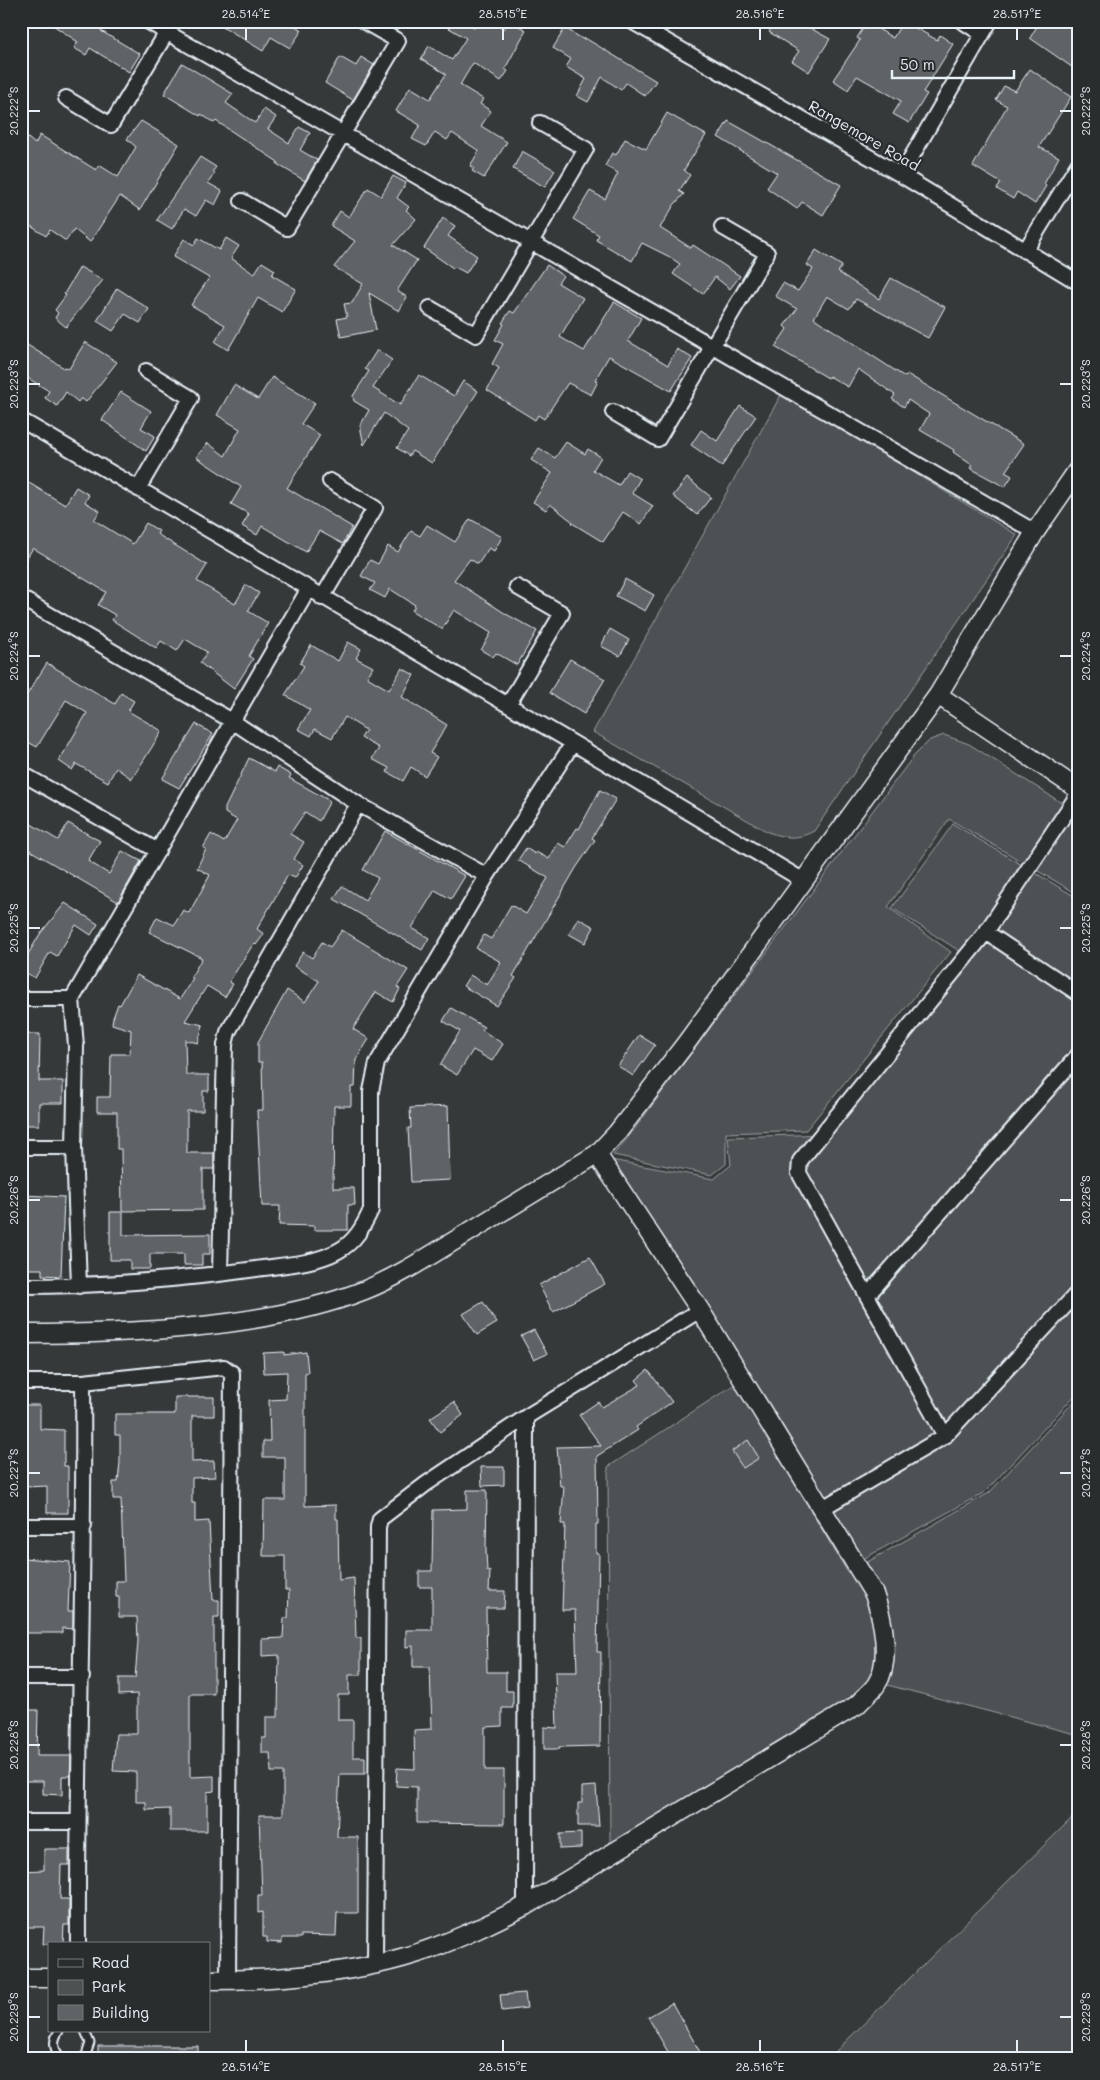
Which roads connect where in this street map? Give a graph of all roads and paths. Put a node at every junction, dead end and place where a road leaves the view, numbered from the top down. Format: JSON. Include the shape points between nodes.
{"nodes":[{"id":1,"x":147,"y":21,"type":"edge"},
{"id":2,"x":363,"y":21,"type":"edge"},
{"id":3,"x":631,"y":21,"type":"edge"},
{"id":4,"x":962,"y":21,"type":"edge"},
{"id":5,"x":990,"y":21,"type":"edge"},
{"id":6,"x":167,"y":28,"type":"edge"},
{"id":7,"x":982,"y":34,"type":"junction"},
{"id":8,"x":66,"y":98,"type":"dead end"},
{"id":9,"x":540,"y":123,"type":"dead end"},
{"id":10,"x":343,"y":134,"type":"junction"},
{"id":11,"x":1079,"y":163,"type":"edge"},
{"id":12,"x":900,"y":175,"type":"junction"},
{"id":13,"x":242,"y":201,"type":"dead end"},
{"id":14,"x":722,"y":227,"type":"dead end"},
{"id":15,"x":532,"y":243,"type":"junction"},
{"id":16,"x":1025,"y":251,"type":"junction"},
{"id":17,"x":1079,"y":282,"type":"edge"},
{"id":18,"x":430,"y":308,"type":"dead end"},
{"id":19,"x":713,"y":347,"type":"junction"},
{"id":20,"x":146,"y":371,"type":"dead end"},
{"id":21,"x":613,"y":412,"type":"dead end"},
{"id":22,"x":21,"y":420,"type":"edge"},
{"id":23,"x":1079,"y":468,"type":"edge"},
{"id":24,"x":330,"y":481,"type":"dead end"},
{"id":25,"x":138,"y":489,"type":"junction"},
{"id":26,"x":1036,"y":532,"type":"junction"},
{"id":27,"x":517,"y":587,"type":"dead end"},
{"id":28,"x":308,"y":590,"type":"junction"},
{"id":29,"x":21,"y":598,"type":"edge"},
{"id":30,"x":322,"y":598,"type":"junction"},
{"id":31,"x":938,"y":694,"type":"junction"},
{"id":32,"x":508,"y":705,"type":"junction"},
{"id":33,"x":232,"y":721,"type":"junction"},
{"id":34,"x":573,"y":743,"type":"junction"},
{"id":35,"x":21,"y":773,"type":"edge"},
{"id":36,"x":1079,"y":791,"type":"edge"},
{"id":37,"x":358,"y":804,"type":"junction"},
{"id":38,"x":158,"y":851,"type":"junction"},
{"id":39,"x":487,"y":876,"type":"junction"},
{"id":40,"x":804,"y":881,"type":"junction"},
{"id":41,"x":986,"y":932,"type":"junction"},
{"id":42,"x":1079,"y":994,"type":"edge"},
{"id":43,"x":72,"y":999,"type":"junction"},
{"id":44,"x":21,"y":1000,"type":"edge"},
{"id":45,"x":1079,"y":1054,"type":"edge"},
{"id":46,"x":21,"y":1147,"type":"edge"},
{"id":47,"x":74,"y":1147,"type":"junction"},
{"id":48,"x":596,"y":1154,"type":"junction"},
{"id":49,"x":220,"y":1274,"type":"junction"},
{"id":50,"x":21,"y":1286,"type":"edge"},
{"id":51,"x":79,"y":1286,"type":"junction"},
{"id":52,"x":1079,"y":1291,"type":"edge"},
{"id":53,"x":867,"y":1296,"type":"junction"},
{"id":54,"x":700,"y":1310,"type":"junction"},
{"id":55,"x":21,"y":1334,"type":"edge"},
{"id":56,"x":21,"y":1382,"type":"edge"},
{"id":57,"x":83,"y":1382,"type":"junction"},
{"id":58,"x":526,"y":1417,"type":"junction"},
{"id":59,"x":945,"y":1436,"type":"junction"},
{"id":60,"x":821,"y":1509,"type":"junction"},
{"id":61,"x":21,"y":1526,"type":"edge"},
{"id":62,"x":84,"y":1526,"type":"junction"},
{"id":63,"x":21,"y":1676,"type":"edge"},
{"id":64,"x":82,"y":1677,"type":"junction"},
{"id":65,"x":21,"y":1822,"type":"edge"},
{"id":66,"x":78,"y":1822,"type":"junction"},
{"id":67,"x":525,"y":1906,"type":"junction"},
{"id":68,"x":78,"y":1942,"type":"edge"},
{"id":69,"x":374,"y":1963,"type":"junction"},
{"id":70,"x":21,"y":1978,"type":"edge"},
{"id":71,"x":48,"y":1978,"type":"edge"},
{"id":72,"x":210,"y":1980,"type":"edge"},
{"id":73,"x":228,"y":1980,"type":"junction"},
{"id":74,"x":58,"y":2032,"type":"edge"},
{"id":75,"x":85,"y":2032,"type":"edge"},
{"id":76,"x":63,"y":2059,"type":"edge"},
{"id":77,"x":82,"y":2059,"type":"edge"}],
"edges":[{"from":1,"to":6,"type":"street"},
{"from":2,"to":10,"type":"street","via":[[398,41]]},
{"from":3,"to":12,"type":"street","name":"Rangemore Road"},
{"from":4,"to":7,"type":"street"},
{"from":5,"to":7,"type":"street"},
{"from":6,"to":8,"type":"street","via":[[111,125]]},
{"from":6,"to":10,"type":"street"},
{"from":7,"to":12,"type":"street"},
{"from":9,"to":15,"type":"street","via":[[586,149]]},
{"from":10,"to":13,"type":"street","via":[[287,228]]},
{"from":10,"to":15,"type":"street"},
{"from":11,"to":16,"type":"street"},
{"from":12,"to":16,"type":"street","name":"Rangemore Road"},
{"from":14,"to":19,"type":"street","via":[[767,254]]},
{"from":15,"to":18,"type":"street","via":[[476,335]]},
{"from":15,"to":19,"type":"street"},
{"from":16,"to":17,"type":"street","name":"Rangemore Road"},
{"from":19,"to":21,"type":"street","via":[[658,439]]},
{"from":19,"to":26,"type":"street"},
{"from":20,"to":25,"type":"street","via":[[191,398]]},
{"from":22,"to":25,"type":"street"},
{"from":23,"to":26,"type":"street"},
{"from":24,"to":30,"type":"street","via":[[375,508]]},
{"from":25,"to":28,"type":"street"},
{"from":26,"to":31,"type":"street"},
{"from":27,"to":32,"type":"street","via":[[562,613]]},
{"from":28,"to":30,"type":"street"},
{"from":28,"to":33,"type":"street"},
{"from":29,"to":33,"type":"street"},
{"from":30,"to":32,"type":"street"},
{"from":31,"to":36,"type":"street"},
{"from":31,"to":40,"type":"street"},
{"from":32,"to":34,"type":"street"},
{"from":33,"to":37,"type":"street"},
{"from":33,"to":38,"type":"street"},
{"from":34,"to":39,"type":"street"},
{"from":34,"to":40,"type":"street"},
{"from":35,"to":38,"type":"street"},
{"from":36,"to":41,"type":"street"},
{"from":37,"to":39,"type":"street"},
{"from":37,"to":49,"type":"street","via":[[228,1032],[225,1045]]},
{"from":38,"to":43,"type":"street"},
{"from":39,"to":49,"type":"street","via":[[377,1063],[371,1091],[371,1210],[363,1228],[337,1251],[312,1260]]},
{"from":40,"to":48,"type":"street","via":[[687,1042],[617,1133]]},
{"from":41,"to":42,"type":"street"},
{"from":41,"to":53,"type":"street","via":[[800,1161],[799,1173]]},
{"from":43,"to":44,"type":"street"},
{"from":43,"to":47,"type":"street","via":[[76,1046]]},
{"from":45,"to":53,"type":"street"},
{"from":46,"to":47,"type":"street"},
{"from":47,"to":51,"type":"street"},
{"from":48,"to":54,"type":"street"},
{"from":48,"to":55,"type":"street","via":[[423,1260],[365,1290],[307,1308],[229,1322],[82,1334]]},
{"from":49,"to":51,"type":"street"},
{"from":50,"to":51,"type":"street"},
{"from":52,"to":59,"type":"street"},
{"from":53,"to":59,"type":"street"},
{"from":54,"to":58,"type":"street"},
{"from":54,"to":60,"type":"street"},
{"from":56,"to":57,"type":"street"},
{"from":57,"to":62,"type":"street"},
{"from":57,"to":73,"type":"street","via":[[224,1368],[232,1373]]},
{"from":58,"to":67,"type":"street"},
{"from":58,"to":69,"type":"street","via":[[380,1519]]},
{"from":59,"to":60,"type":"street"},
{"from":60,"to":67,"type":"street","via":[[874,1594],[882,1616],[882,1672],[876,1685],[857,1705]]},
{"from":61,"to":62,"type":"street"},
{"from":62,"to":64,"type":"street"},
{"from":63,"to":64,"type":"street"},
{"from":64,"to":66,"type":"street"},
{"from":65,"to":66,"type":"street"},
{"from":66,"to":68,"type":"street"},
{"from":67,"to":69,"type":"street","via":[[426,1951]]},
{"from":69,"to":73,"type":"street","via":[[279,1979]]},
{"from":70,"to":71,"type":"street"},
{"from":72,"to":73,"type":"street"},
{"from":74,"to":76,"type":"lane","via":[[54,2047]]},
{"from":75,"to":77,"type":"lane","via":[[90,2043]]}]}
